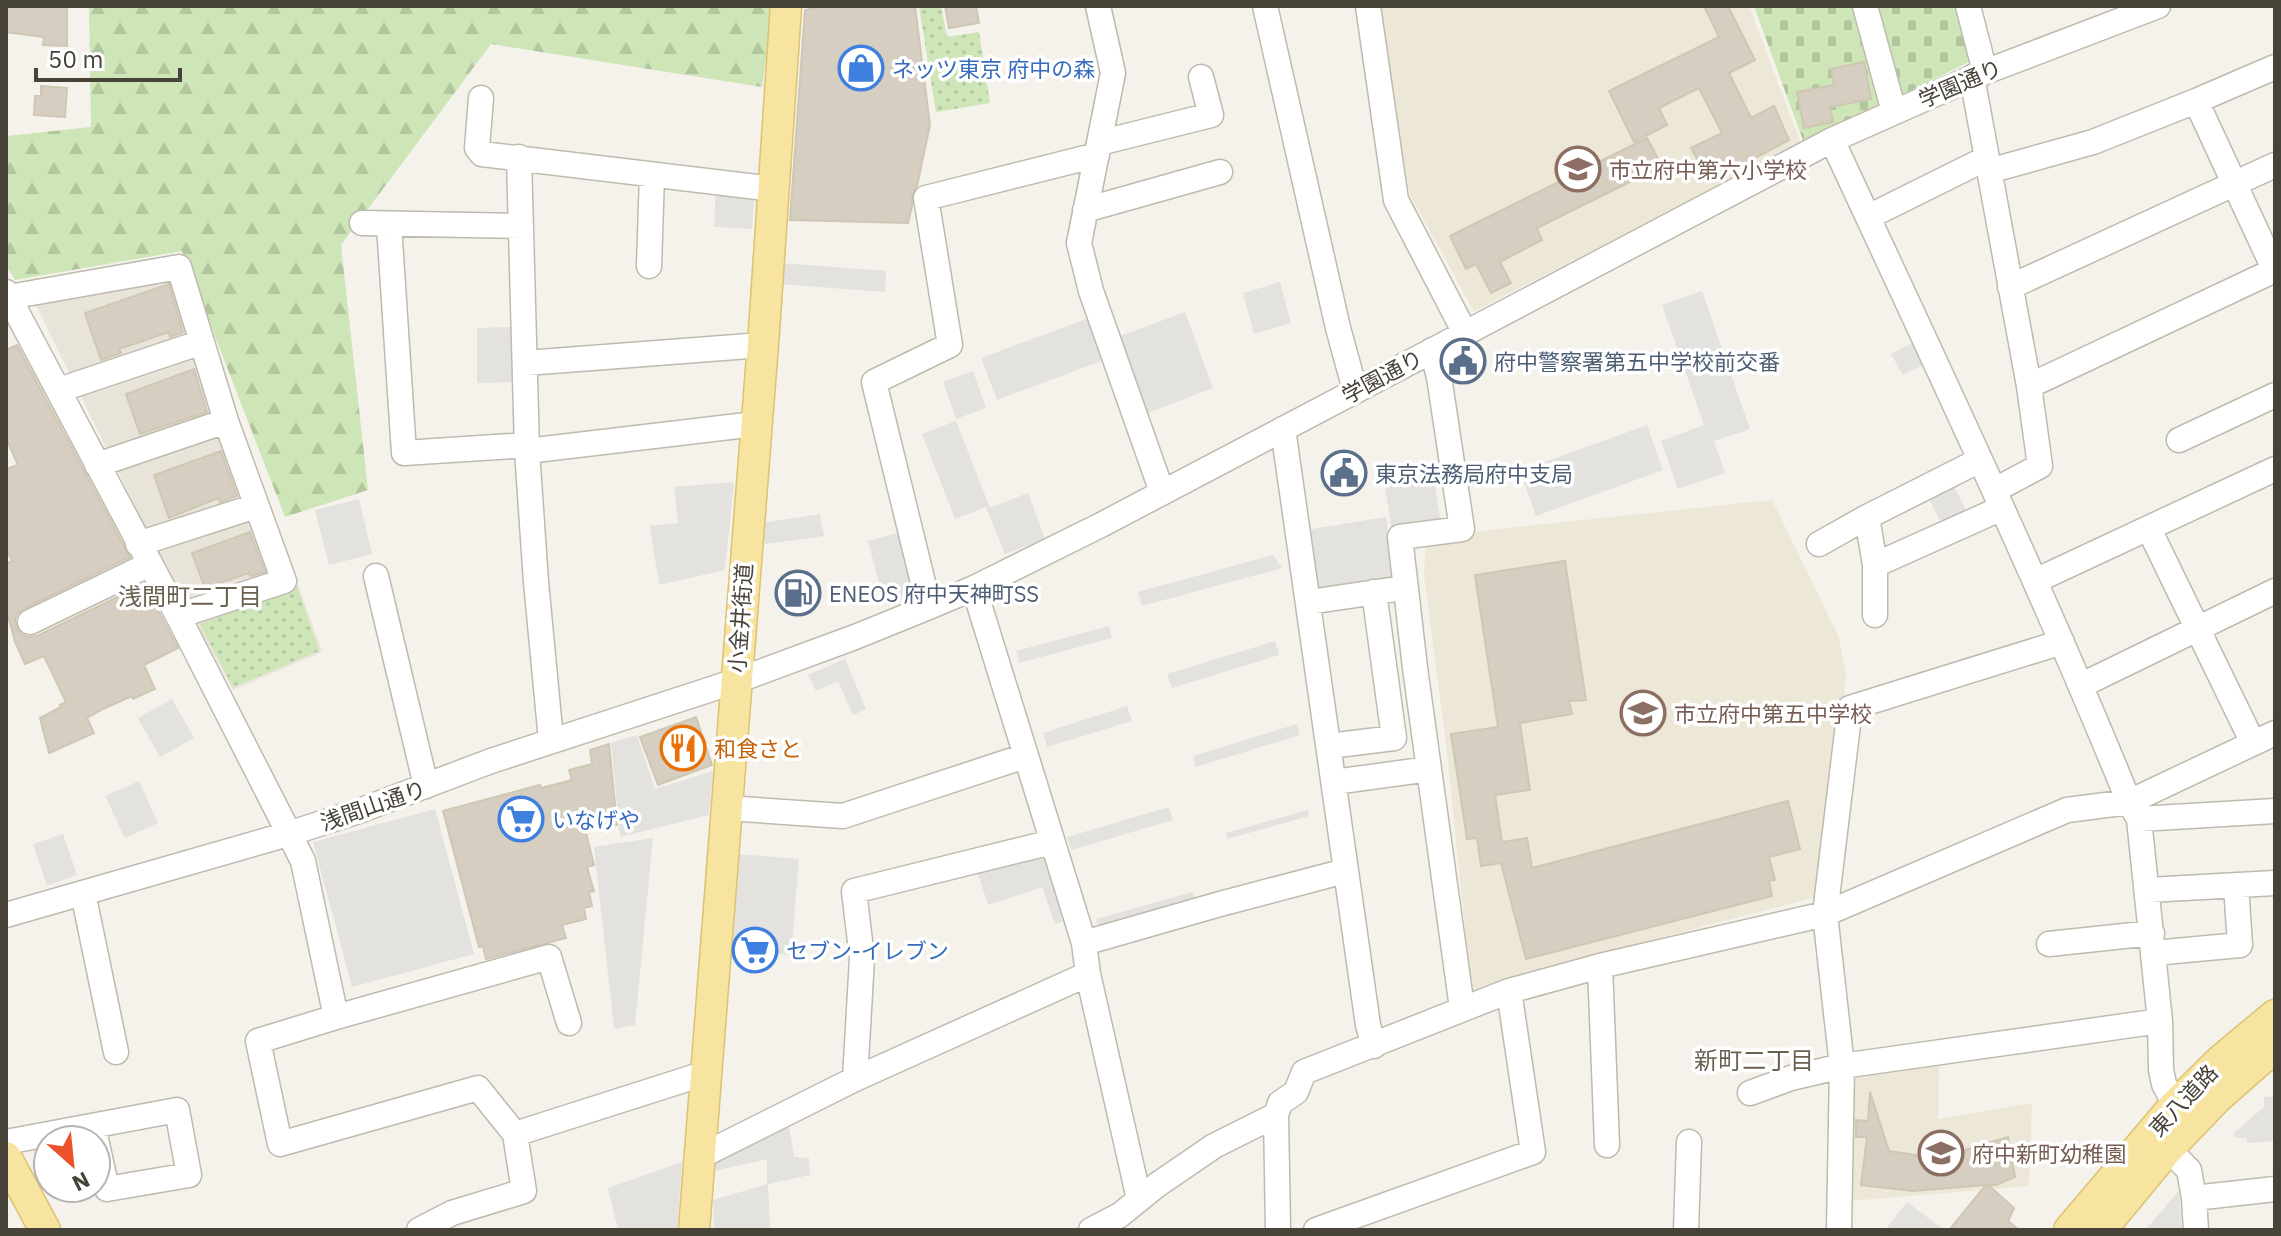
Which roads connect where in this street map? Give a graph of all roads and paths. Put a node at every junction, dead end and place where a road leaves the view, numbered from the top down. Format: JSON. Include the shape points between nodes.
{"nodes":[{"id":1,"x":1098,"y":6,"type":"edge"},
{"id":2,"x":1265,"y":6,"type":"edge"},
{"id":3,"x":1368,"y":6,"type":"edge"},
{"id":4,"x":1865,"y":6,"type":"edge"},
{"id":5,"x":1968,"y":6,"type":"edge"},
{"id":6,"x":789,"y":7,"type":"edge"},
{"id":7,"x":2149,"y":8,"type":"edge"},
{"id":8,"x":2275,"y":67,"type":"edge"},
{"id":9,"x":1979,"y":74,"type":"junction"},
{"id":10,"x":1201,"y":77,"type":"dead end"},
{"id":11,"x":481,"y":98,"type":"dead end"},
{"id":12,"x":2196,"y":101,"type":"junction"},
{"id":13,"x":1894,"y":112,"type":"junction"},
{"id":14,"x":1832,"y":140,"type":"junction"},
{"id":15,"x":1098,"y":149,"type":"junction"},
{"id":16,"x":519,"y":157,"type":"junction"},
{"id":17,"x":1988,"y":164,"type":"junction"},
{"id":18,"x":2275,"y":165,"type":"edge"},
{"id":19,"x":1220,"y":172,"type":"dead end"},
{"id":20,"x":652,"y":175,"type":"junction"},
{"id":21,"x":2234,"y":184,"type":"junction"},
{"id":22,"x":773,"y":189,"type":"junction"},
{"id":23,"x":1085,"y":210,"type":"junction"},
{"id":24,"x":1868,"y":217,"type":"junction"},
{"id":25,"x":362,"y":223,"type":"dead end"},
{"id":26,"x":389,"y":225,"type":"junction"},
{"id":27,"x":521,"y":226,"type":"junction"},
{"id":28,"x":649,"y":266,"type":"dead end"},
{"id":29,"x":2275,"y":270,"type":"edge"},
{"id":30,"x":2010,"y":287,"type":"junction"},
{"id":31,"x":8,"y":294,"type":"edge"},
{"id":32,"x":1465,"y":333,"type":"junction"},
{"id":33,"x":202,"y":342,"type":"junction"},
{"id":34,"x":762,"y":345,"type":"junction"},
{"id":35,"x":1432,"y":350,"type":"junction"},
{"id":36,"x":526,"y":363,"type":"junction"},
{"id":37,"x":2029,"y":386,"type":"junction"},
{"id":38,"x":59,"y":390,"type":"junction"},
{"id":39,"x":1355,"y":390,"type":"junction"},
{"id":40,"x":2275,"y":395,"type":"edge"},
{"id":41,"x":226,"y":421,"type":"junction"},
{"id":42,"x":755,"y":424,"type":"junction"},
{"id":43,"x":1283,"y":429,"type":"junction"},
{"id":44,"x":2179,"y":440,"type":"dead end"},
{"id":45,"x":527,"y":448,"type":"junction"},
{"id":46,"x":1980,"y":460,"type":"junction"},
{"id":47,"x":97,"y":465,"type":"junction"},
{"id":48,"x":2275,"y":469,"type":"edge"},
{"id":49,"x":1162,"y":492,"type":"junction"},
{"id":50,"x":1998,"y":499,"type":"junction"},
{"id":51,"x":256,"y":506,"type":"junction"},
{"id":52,"x":1867,"y":517,"type":"junction"},
{"id":53,"x":2149,"y":529,"type":"junction"},
{"id":54,"x":1819,"y":544,"type":"dead end"},
{"id":55,"x":144,"y":554,"type":"junction"},
{"id":56,"x":1875,"y":565,"type":"junction"},
{"id":57,"x":376,"y":576,"type":"dead end"},
{"id":58,"x":2035,"y":581,"type":"junction"},
{"id":59,"x":1404,"y":587,"type":"junction"},
{"id":60,"x":974,"y":588,"type":"junction"},
{"id":61,"x":1374,"y":592,"type":"junction"},
{"id":62,"x":2272,"y":599,"type":"edge"},
{"id":63,"x":1309,"y":602,"type":"junction"},
{"id":64,"x":929,"y":607,"type":"junction"},
{"id":65,"x":1875,"y":615,"type":"dead end"},
{"id":66,"x":178,"y":616,"type":"junction"},
{"id":67,"x":30,"y":622,"type":"dead end"},
{"id":68,"x":2196,"y":629,"type":"junction"},
{"id":69,"x":2062,"y":642,"type":"junction"},
{"id":70,"x":1415,"y":668,"type":"junction"},
{"id":71,"x":1386,"y":672,"type":"junction"},
{"id":72,"x":736,"y":681,"type":"junction"},
{"id":73,"x":2082,"y":685,"type":"junction"},
{"id":74,"x":2264,"y":738,"type":"edge"},
{"id":75,"x":551,"y":740,"type":"junction"},
{"id":76,"x":1329,"y":746,"type":"junction"},
{"id":77,"x":1025,"y":756,"type":"junction"},
{"id":78,"x":1429,"y":769,"type":"junction"},
{"id":79,"x":1334,"y":782,"type":"junction"},
{"id":80,"x":426,"y":786,"type":"junction"},
{"id":81,"x":727,"y":808,"type":"junction"},
{"id":82,"x":2134,"y":811,"type":"junction"},
{"id":83,"x":2275,"y":811,"type":"edge"},
{"id":84,"x":288,"y":834,"type":"junction"},
{"id":85,"x":1052,"y":842,"type":"junction"},
{"id":86,"x":1345,"y":871,"type":"junction"},
{"id":87,"x":2275,"y":883,"type":"edge"},
{"id":88,"x":2236,"y":885,"type":"junction"},
{"id":89,"x":2148,"y":890,"type":"junction"},
{"id":90,"x":83,"y":893,"type":"junction"},
{"id":91,"x":6,"y":914,"type":"edge"},
{"id":92,"x":1825,"y":914,"type":"junction"},
{"id":93,"x":1084,"y":943,"type":"junction"},
{"id":94,"x":2153,"y":943,"type":"junction"},
{"id":95,"x":2049,"y":944,"type":"dead end"},
{"id":96,"x":1600,"y":966,"type":"junction"},
{"id":97,"x":1088,"y":974,"type":"junction"},
{"id":98,"x":1509,"y":991,"type":"junction"},
{"id":99,"x":1462,"y":1008,"type":"junction"},
{"id":100,"x":2275,"y":1015,"type":"edge"},
{"id":101,"x":336,"y":1017,"type":"junction"},
{"id":102,"x":2160,"y":1021,"type":"junction"},
{"id":103,"x":569,"y":1023,"type":"dead end"},
{"id":104,"x":1374,"y":1046,"type":"junction"},
{"id":105,"x":2275,"y":1047,"type":"edge"},
{"id":106,"x":116,"y":1052,"type":"dead end"},
{"id":107,"x":1842,"y":1066,"type":"junction"},
{"id":108,"x":706,"y":1073,"type":"junction"},
{"id":109,"x":855,"y":1079,"type":"junction"},
{"id":110,"x":1750,"y":1093,"type":"dead end"},
{"id":111,"x":2175,"y":1105,"type":"junction"},
{"id":112,"x":1276,"y":1115,"type":"junction"},
{"id":113,"x":515,"y":1134,"type":"junction"},
{"id":114,"x":32,"y":1137,"type":"edge"},
{"id":115,"x":6,"y":1142,"type":"edge"},
{"id":116,"x":1689,"y":1142,"type":"dead end"},
{"id":117,"x":1607,"y":1145,"type":"dead end"},
{"id":118,"x":2168,"y":1149,"type":"junction"},
{"id":119,"x":6,"y":1157,"type":"edge"},
{"id":120,"x":699,"y":1157,"type":"junction"},
{"id":121,"x":2275,"y":1189,"type":"edge"},
{"id":122,"x":2194,"y":1198,"type":"junction"},
{"id":123,"x":1139,"y":1199,"type":"junction"},
{"id":124,"x":45,"y":1230,"type":"edge"},
{"id":125,"x":419,"y":1230,"type":"edge"},
{"id":126,"x":694,"y":1230,"type":"edge"},
{"id":127,"x":1091,"y":1230,"type":"edge"},
{"id":128,"x":1278,"y":1230,"type":"edge"},
{"id":129,"x":1316,"y":1230,"type":"edge"},
{"id":130,"x":1686,"y":1230,"type":"edge"},
{"id":131,"x":1839,"y":1230,"type":"edge"},
{"id":132,"x":2069,"y":1230,"type":"edge"},
{"id":133,"x":2101,"y":1230,"type":"edge"},
{"id":134,"x":2196,"y":1230,"type":"edge"}],
"edges":[{"from":1,"to":15,"type":"street","via":[[1113,73]]},
{"from":2,"to":39,"type":"street"},
{"from":3,"to":32,"type":"street","via":[[1396,200]]},
{"from":4,"to":13,"type":"street"},
{"from":5,"to":9,"type":"street"},
{"from":6,"to":22,"type":"main road","name":"小金井街道"},
{"from":7,"to":9,"type":"street","name":"学園通り"},
{"from":8,"to":12,"type":"street"},
{"from":9,"to":13,"type":"street","name":"学園通り"},
{"from":9,"to":17,"type":"street"},
{"from":10,"to":15,"type":"street","via":[[1211,115]]},
{"from":11,"to":16,"type":"street","via":[[477,148],[482,154]]},
{"from":12,"to":17,"type":"street","via":[[2093,142]]},
{"from":12,"to":21,"type":"street"},
{"from":13,"to":14,"type":"street","name":"学園通り"},
{"from":14,"to":24,"type":"street"},
{"from":14,"to":32,"type":"street","name":"学園通り"},
{"from":15,"to":23,"type":"street"},
{"from":15,"to":64,"type":"street","via":[[926,198],[950,345],[874,382]]},
{"from":16,"to":20,"type":"street"},
{"from":16,"to":27,"type":"street"},
{"from":17,"to":24,"type":"street"},
{"from":17,"to":30,"type":"street"},
{"from":18,"to":21,"type":"street"},
{"from":19,"to":23,"type":"street"},
{"from":20,"to":22,"type":"street"},
{"from":20,"to":28,"type":"street"},
{"from":21,"to":29,"type":"street"},
{"from":21,"to":30,"type":"street"},
{"from":22,"to":34,"type":"main road","name":"小金井街道"},
{"from":23,"to":49,"type":"street","via":[[1079,243],[1091,291]]},
{"from":24,"to":46,"type":"street"},
{"from":25,"to":26,"type":"street"},
{"from":26,"to":27,"type":"street"},
{"from":26,"to":45,"type":"street","via":[[404,453]]},
{"from":27,"to":36,"type":"street"},
{"from":29,"to":37,"type":"street"},
{"from":30,"to":37,"type":"street"},
{"from":31,"to":33,"type":"street","via":[[179,267]]},
{"from":31,"to":38,"type":"street"},
{"from":32,"to":35,"type":"street","name":"学園通り"},
{"from":33,"to":38,"type":"street"},
{"from":33,"to":41,"type":"street"},
{"from":34,"to":36,"type":"street"},
{"from":34,"to":42,"type":"main road","name":"小金井街道"},
{"from":35,"to":39,"type":"street","name":"学園通り"},
{"from":35,"to":59,"type":"street","via":[[1462,529],[1400,537]]},
{"from":36,"to":45,"type":"street"},
{"from":37,"to":50,"type":"street","via":[[2040,466]]},
{"from":38,"to":47,"type":"street"},
{"from":39,"to":43,"type":"street","name":"学園通り"},
{"from":40,"to":44,"type":"street"},
{"from":41,"to":47,"type":"street"},
{"from":41,"to":51,"type":"street"},
{"from":42,"to":45,"type":"street"},
{"from":42,"to":72,"type":"main road","name":"小金井街道"},
{"from":43,"to":49,"type":"street","name":"学園通り"},
{"from":43,"to":63,"type":"street"},
{"from":45,"to":75,"type":"street"},
{"from":46,"to":50,"type":"street"},
{"from":46,"to":52,"type":"street"},
{"from":47,"to":55,"type":"street"},
{"from":48,"to":53,"type":"street"},
{"from":49,"to":60,"type":"street","name":"学園通り"},
{"from":50,"to":56,"type":"street"},
{"from":50,"to":58,"type":"street"},
{"from":51,"to":55,"type":"street"},
{"from":51,"to":66,"type":"street","via":[[284,581]]},
{"from":52,"to":54,"type":"street"},
{"from":52,"to":56,"type":"street"},
{"from":53,"to":58,"type":"street"},
{"from":53,"to":68,"type":"street"},
{"from":55,"to":66,"type":"street"},
{"from":55,"to":67,"type":"street"},
{"from":56,"to":65,"type":"street"},
{"from":57,"to":80,"type":"street"},
{"from":58,"to":69,"type":"street"},
{"from":59,"to":61,"type":"street"},
{"from":59,"to":70,"type":"street"},
{"from":60,"to":64,"type":"street","name":"学園通り"},
{"from":60,"to":77,"type":"street"},
{"from":61,"to":63,"type":"street"},
{"from":61,"to":71,"type":"street"},
{"from":62,"to":68,"type":"street"},
{"from":63,"to":76,"type":"street"},
{"from":64,"to":72,"type":"street","name":"学園通り"},
{"from":66,"to":84,"type":"street"},
{"from":68,"to":73,"type":"street"},
{"from":68,"to":74,"type":"street"},
{"from":69,"to":73,"type":"street"},
{"from":69,"to":92,"type":"street","via":[[1850,708]]},
{"from":70,"to":71,"type":"street"},
{"from":70,"to":78,"type":"street"},
{"from":71,"to":76,"type":"street","via":[[1394,738]]},
{"from":72,"to":75,"type":"street","name":"浅間山通り"},
{"from":72,"to":81,"type":"main road","name":"小金井街道"},
{"from":73,"to":82,"type":"street"},
{"from":74,"to":82,"type":"street"},
{"from":75,"to":80,"type":"street","name":"浅間山通り"},
{"from":76,"to":79,"type":"street"},
{"from":77,"to":81,"type":"street","via":[[843,816]]},
{"from":77,"to":85,"type":"street"},
{"from":78,"to":79,"type":"street"},
{"from":78,"to":99,"type":"street"},
{"from":79,"to":86,"type":"street"},
{"from":80,"to":84,"type":"street","name":"浅間山通り"},
{"from":81,"to":108,"type":"main road","name":"小金井街道"},
{"from":82,"to":83,"type":"street"},
{"from":82,"to":89,"type":"street"},
{"from":82,"to":92,"type":"street","via":[[2067,810]]},
{"from":84,"to":90,"type":"street","name":"浅間山通り"},
{"from":84,"to":101,"type":"street","via":[[303,861]]},
{"from":85,"to":93,"type":"street"},
{"from":85,"to":109,"type":"street","via":[[854,891],[862,958]]},
{"from":86,"to":93,"type":"street"},
{"from":86,"to":104,"type":"street"},
{"from":87,"to":88,"type":"street"},
{"from":88,"to":89,"type":"street"},
{"from":88,"to":94,"type":"street","via":[[2240,945]]},
{"from":89,"to":94,"type":"street"},
{"from":90,"to":91,"type":"street","name":"浅間山通り"},
{"from":90,"to":106,"type":"street"},
{"from":92,"to":96,"type":"street"},
{"from":92,"to":107,"type":"street"},
{"from":93,"to":97,"type":"street"},
{"from":94,"to":95,"type":"street"},
{"from":94,"to":102,"type":"street"},
{"from":96,"to":98,"type":"street"},
{"from":96,"to":117,"type":"street"},
{"from":97,"to":109,"type":"street"},
{"from":97,"to":123,"type":"street"},
{"from":98,"to":99,"type":"street"},
{"from":98,"to":129,"type":"street","via":[[1533,1152]]},
{"from":99,"to":104,"type":"street"},
{"from":100,"to":111,"type":"main road","name":"東八道路"},
{"from":101,"to":103,"type":"street","via":[[549,957]]},
{"from":101,"to":113,"type":"street","via":[[258,1041],[280,1144],[478,1088]]},
{"from":102,"to":107,"type":"street"},
{"from":102,"to":111,"type":"street","via":[[2161,1070]]},
{"from":104,"to":112,"type":"street","via":[[1304,1072],[1296,1092],[1280,1103]]},
{"from":105,"to":118,"type":"main road","name":"東八道路"},
{"from":107,"to":110,"type":"street"},
{"from":107,"to":131,"type":"street"},
{"from":108,"to":113,"type":"street"},
{"from":108,"to":120,"type":"main road","name":"小金井街道"},
{"from":109,"to":120,"type":"street"},
{"from":111,"to":132,"type":"main road","name":"東八道路"},
{"from":112,"to":123,"type":"street","via":[[1214,1146]]},
{"from":112,"to":128,"type":"street"},
{"from":113,"to":125,"type":"street","via":[[524,1191],[452,1213]]},
{"from":114,"to":115,"type":"street"},
{"from":116,"to":130,"type":"street"},
{"from":118,"to":122,"type":"street","via":[[2189,1170]]},
{"from":118,"to":133,"type":"main road","name":"東八道路"},
{"from":119,"to":124,"type":"main road"},
{"from":120,"to":126,"type":"main road","name":"小金井街道"},
{"from":121,"to":122,"type":"street"},
{"from":122,"to":134,"type":"street"},
{"from":123,"to":127,"type":"street"}]}
